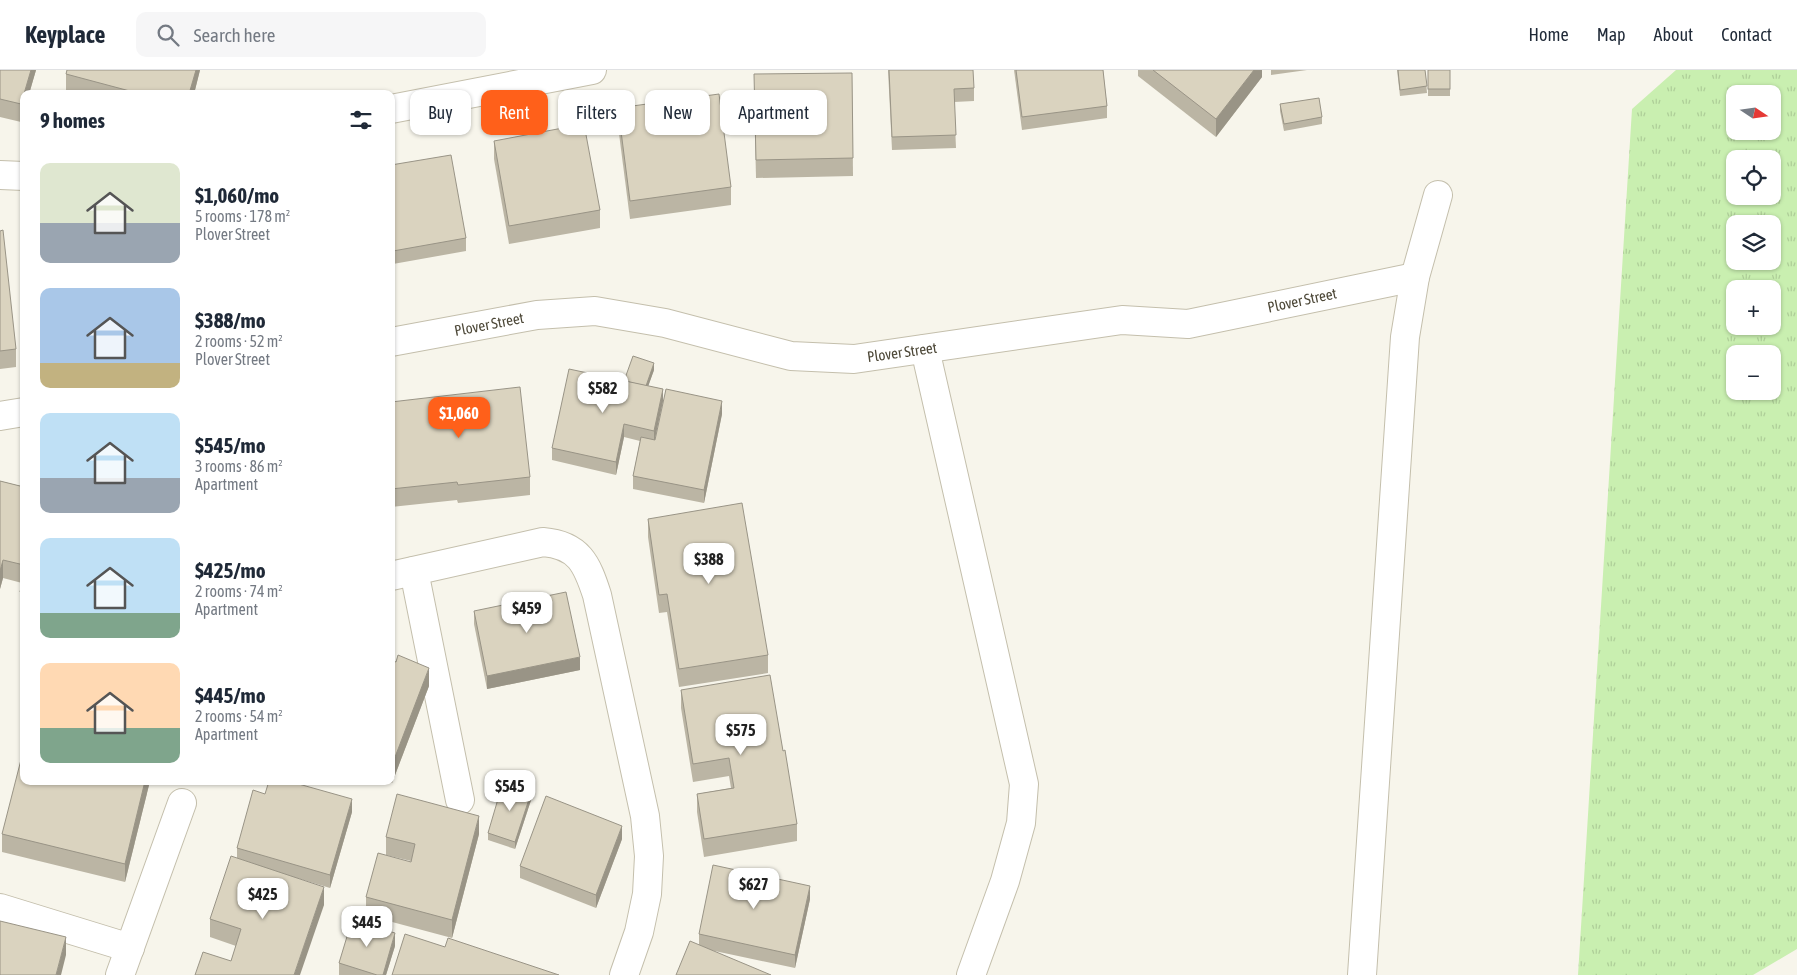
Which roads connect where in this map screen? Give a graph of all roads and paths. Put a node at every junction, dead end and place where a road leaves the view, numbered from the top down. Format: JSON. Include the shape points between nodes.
{"nodes":[{"id":1,"x":592,"y":70,"type":"edge"},
{"id":2,"x":395,"y":109,"type":"edge"},
{"id":3,"x":0,"y":176,"type":"edge"},
{"id":4,"x":20,"y":176,"type":"edge"},
{"id":5,"x":1438,"y":195,"type":"dead end"},
{"id":6,"x":1415,"y":277,"type":"junction"},
{"id":7,"x":395,"y":341,"type":"edge"},
{"id":8,"x":925,"y":349,"type":"junction"},
{"id":9,"x":20,"y":413,"type":"edge"},
{"id":10,"x":0,"y":416,"type":"edge"},
{"id":11,"x":403,"y":573,"type":"edge"},
{"id":12,"x":460,"y":800,"type":"dead end"},
{"id":13,"x":182,"y":803,"type":"dead end"},
{"id":14,"x":0,"y":908,"type":"edge"},
{"id":15,"x":130,"y":948,"type":"junction"},
{"id":16,"x":120,"y":975,"type":"edge"},
{"id":17,"x":624,"y":975,"type":"edge"},
{"id":18,"x":971,"y":975,"type":"edge"},
{"id":19,"x":1362,"y":975,"type":"edge"}],
"edges":[{"from":1,"to":2,"type":"street"},
{"from":3,"to":4,"type":"street"},
{"from":5,"to":6,"type":"street"},
{"from":6,"to":8,"type":"street","name":"Plover Street","via":[[1188,324],[1122,320]]},
{"from":6,"to":19,"type":"street","via":[[1405,337]]},
{"from":7,"to":8,"type":"street","name":"Plover Street","via":[[536,315],[595,311],[665,323],[791,356],[854,359]]},
{"from":8,"to":18,"type":"street","via":[[1024,784],[1021,823],[1005,882]]},
{"from":9,"to":10,"type":"street"},
{"from":11,"to":12,"type":"street"},
{"from":11,"to":17,"type":"street","via":[[543,542],[555,543],[583,560],[597,595],[644,816],[648,856],[647,894],[639,932]]},
{"from":13,"to":15,"type":"street"},
{"from":14,"to":15,"type":"street"},
{"from":15,"to":16,"type":"street"}]}
